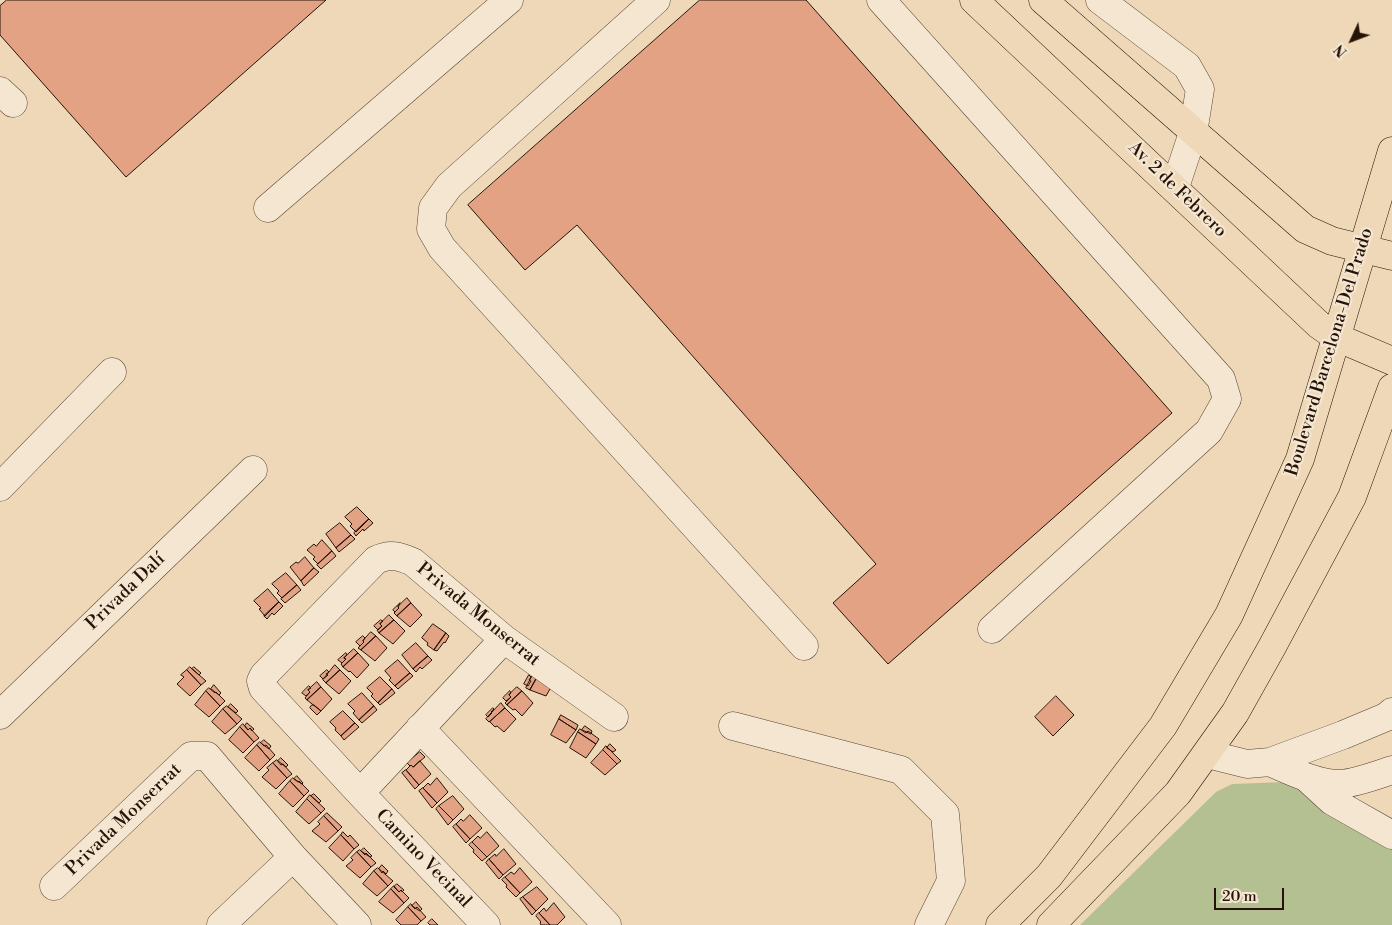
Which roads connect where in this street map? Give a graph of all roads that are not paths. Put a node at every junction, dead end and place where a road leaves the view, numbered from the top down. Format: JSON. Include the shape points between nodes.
{"nodes":[{"id":1,"x":509,"y":0,"type":"edge"},
{"id":2,"x":656,"y":0,"type":"edge"},
{"id":3,"x":881,"y":0,"type":"edge"},
{"id":4,"x":974,"y":0,"type":"edge"},
{"id":5,"x":1043,"y":0,"type":"edge"},
{"id":6,"x":1100,"y":0,"type":"edge"},
{"id":7,"x":1193,"y":133,"type":"junction"},
{"id":8,"x":1392,"y":151,"type":"edge"},
{"id":9,"x":1175,"y":188,"type":"junction"},
{"id":10,"x":268,"y":208,"type":"dead end"},
{"id":11,"x":1364,"y":248,"type":"junction"},
{"id":12,"x":1392,"y":256,"type":"edge"},
{"id":13,"x":1336,"y":337,"type":"junction"},
{"id":14,"x":1392,"y":361,"type":"edge"},
{"id":15,"x":112,"y":372,"type":"dead end"},
{"id":16,"x":1392,"y":388,"type":"edge"},
{"id":17,"x":253,"y":470,"type":"dead end"},
{"id":18,"x":0,"y":487,"type":"edge"},
{"id":19,"x":992,"y":629,"type":"dead end"},
{"id":20,"x":504,"y":640,"type":"junction"},
{"id":21,"x":804,"y":646,"type":"dead end"},
{"id":22,"x":1392,"y":712,"type":"edge"},
{"id":23,"x":0,"y":715,"type":"edge"},
{"id":24,"x":614,"y":717,"type":"dead end"},
{"id":25,"x":733,"y":726,"type":"dead end"},
{"id":26,"x":420,"y":728,"type":"junction"},
{"id":27,"x":1207,"y":754,"type":"junction"},
{"id":28,"x":1270,"y":762,"type":"junction"},
{"id":29,"x":1386,"y":777,"type":"edge"},
{"id":30,"x":1307,"y":778,"type":"junction"},
{"id":31,"x":360,"y":793,"type":"junction"},
{"id":32,"x":1392,"y":835,"type":"edge"},
{"id":33,"x":293,"y":857,"type":"junction"},
{"id":34,"x":54,"y":886,"type":"dead end"},
{"id":35,"x":355,"y":924,"type":"edge"},
{"id":36,"x":221,"y":925,"type":"edge"},
{"id":37,"x":486,"y":925,"type":"edge"},
{"id":38,"x":607,"y":925,"type":"edge"},
{"id":39,"x":929,"y":925,"type":"edge"},
{"id":40,"x":1000,"y":925,"type":"edge"},
{"id":41,"x":1051,"y":925,"type":"edge"}],
"edges":[{"from":1,"to":10,"type":"street"},
{"from":2,"to":21,"type":"street","via":[[449,186],[433,208],[431,229],[442,248]]},
{"from":3,"to":19,"type":"street","via":[[1221,379],[1227,399],[1209,431]]},
{"from":4,"to":9,"type":"main road","name":"Av. 2 de Febrero"},
{"from":5,"to":7,"type":"main road"},
{"from":6,"to":7,"type":"street","via":[[1187,66],[1200,89]]},
{"from":7,"to":9,"type":"street"},
{"from":7,"to":11,"type":"main road","via":[[1305,229],[1332,241]]},
{"from":8,"to":11,"type":"main road","name":"Boulevard Barcelona-Del Prado"},
{"from":9,"to":13,"type":"main road","name":"Av. 2 de Febrero","via":[[1299,307]]},
{"from":11,"to":12,"type":"main road"},
{"from":11,"to":13,"type":"main road","name":"Boulevard Barcelona-Del Prado"},
{"from":13,"to":14,"type":"main road","name":"Av. 2 de Febrero"},
{"from":13,"to":40,"type":"main road","name":"Boulevard Barcelona-Del Prado","via":[[1300,459],[1229,615],[1163,726],[1049,876]]},
{"from":15,"to":18,"type":"street"},
{"from":16,"to":27,"type":"main road","via":[[1352,497],[1272,647]]},
{"from":17,"to":23,"type":"street","name":"Privada Dalí"},
{"from":20,"to":24,"type":"street","name":"Privada Monserrat"},
{"from":20,"to":26,"type":"street"},
{"from":20,"to":31,"type":"street","name":"Privada Monserrat","via":[[413,562],[384,555],[268,670],[262,681],[263,688]]},
{"from":22,"to":28,"type":"street","via":[[1343,735]]},
{"from":25,"to":39,"type":"street","via":[[901,770],[908,776],[945,814],[951,881]]},
{"from":26,"to":31,"type":"street"},
{"from":26,"to":38,"type":"street"},
{"from":27,"to":28,"type":"street","via":[[1247,764]]},
{"from":27,"to":41,"type":"main road","via":[[1178,793]]},
{"from":28,"to":30,"type":"street"},
{"from":29,"to":30,"type":"street","via":[[1340,784]]},
{"from":30,"to":32,"type":"street","via":[[1332,800]]},
{"from":31,"to":37,"type":"street","name":"Camino Vecinal"},
{"from":33,"to":34,"type":"street","name":"Privada Monserrat","via":[[207,756],[190,756]]},
{"from":33,"to":35,"type":"street","name":"Privada Monserrat"},
{"from":33,"to":36,"type":"street"}]}
